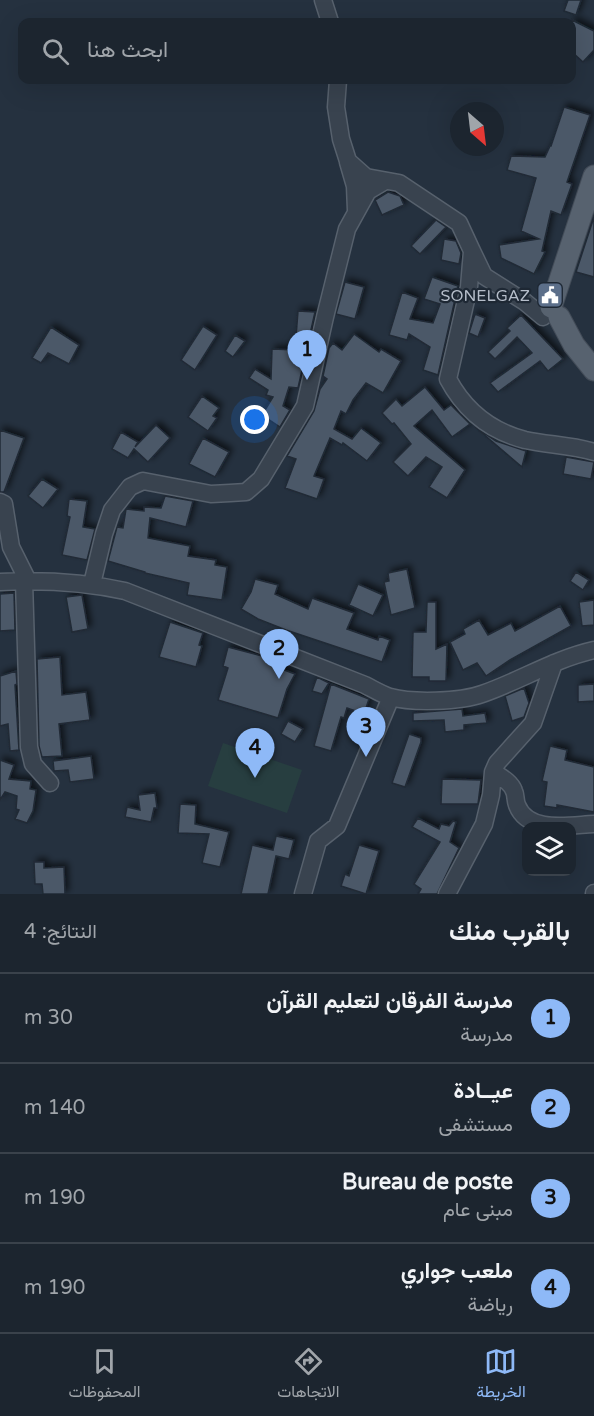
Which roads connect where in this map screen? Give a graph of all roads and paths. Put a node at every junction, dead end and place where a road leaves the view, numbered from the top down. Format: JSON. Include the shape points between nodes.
{"nodes":[{"id":1,"x":323,"y":0,"type":"edge"},
{"id":2,"x":329,"y":18,"type":"edge"},
{"id":3,"x":338,"y":84,"type":"edge"},
{"id":4,"x":348,"y":161,"type":"junction"},
{"id":5,"x":594,"y":176,"type":"edge"},
{"id":6,"x":386,"y":181,"type":"junction"},
{"id":7,"x":356,"y":210,"type":"junction"},
{"id":8,"x":472,"y":250,"type":"junction"},
{"id":9,"x":484,"y":276,"type":"junction"},
{"id":10,"x":469,"y":287,"type":"junction"},
{"id":11,"x":553,"y":317,"type":"junction"},
{"id":12,"x":594,"y":370,"type":"edge"},
{"id":13,"x":594,"y":452,"type":"edge"},
{"id":14,"x":0,"y":502,"type":"edge"},
{"id":15,"x":0,"y":552,"type":"edge"},
{"id":16,"x":24,"y":576,"type":"junction"},
{"id":17,"x":0,"y":582,"type":"edge"},
{"id":18,"x":92,"y":584,"type":"junction"},
{"id":19,"x":594,"y":650,"type":"edge"},
{"id":20,"x":554,"y":663,"type":"junction"},
{"id":21,"x":391,"y":697,"type":"junction"},
{"id":22,"x":493,"y":772,"type":"junction"},
{"id":23,"x":50,"y":783,"type":"dead end"},
{"id":24,"x":594,"y":824,"type":"edge"},
{"id":25,"x":303,"y":894,"type":"edge"},
{"id":26,"x":447,"y":894,"type":"edge"}],
"edges":[{"from":1,"to":2,"type":"street"},
{"from":3,"to":4,"type":"street","via":[[336,107]]},
{"from":4,"to":6,"type":"street","via":[[366,177]]},
{"from":4,"to":7,"type":"street","via":[[356,186]]},
{"from":5,"to":11,"type":"main road"},
{"from":6,"to":7,"type":"street","via":[[368,191]]},
{"from":6,"to":8,"type":"street","via":[[399,183],[459,223]]},
{"from":7,"to":18,"type":"street","via":[[347,229],[324,317],[305,406],[261,479],[246,492],[230,494],[143,481],[130,487],[112,510]]},
{"from":8,"to":9,"type":"street"},
{"from":8,"to":10,"type":"street"},
{"from":9,"to":10,"type":"street"},
{"from":9,"to":11,"type":"street"},
{"from":10,"to":13,"type":"street","via":[[448,379],[458,397],[482,422],[524,440]]},
{"from":11,"to":12,"type":"main road"},
{"from":14,"to":16,"type":"street","via":[[4,504],[11,547]]},
{"from":15,"to":16,"type":"street"},
{"from":16,"to":17,"type":"street"},
{"from":16,"to":18,"type":"street"},
{"from":16,"to":23,"type":"street","via":[[29,747],[33,764]]},
{"from":18,"to":21,"type":"street","via":[[124,591]]},
{"from":19,"to":20,"type":"street"},
{"from":20,"to":21,"type":"street","via":[[460,700]]},
{"from":20,"to":22,"type":"street","via":[[533,723]]},
{"from":21,"to":25,"type":"street","via":[[338,826],[318,841]]},
{"from":22,"to":24,"type":"street","via":[[514,788],[519,809],[536,823]]},
{"from":22,"to":26,"type":"street","via":[[484,825]]}]}
